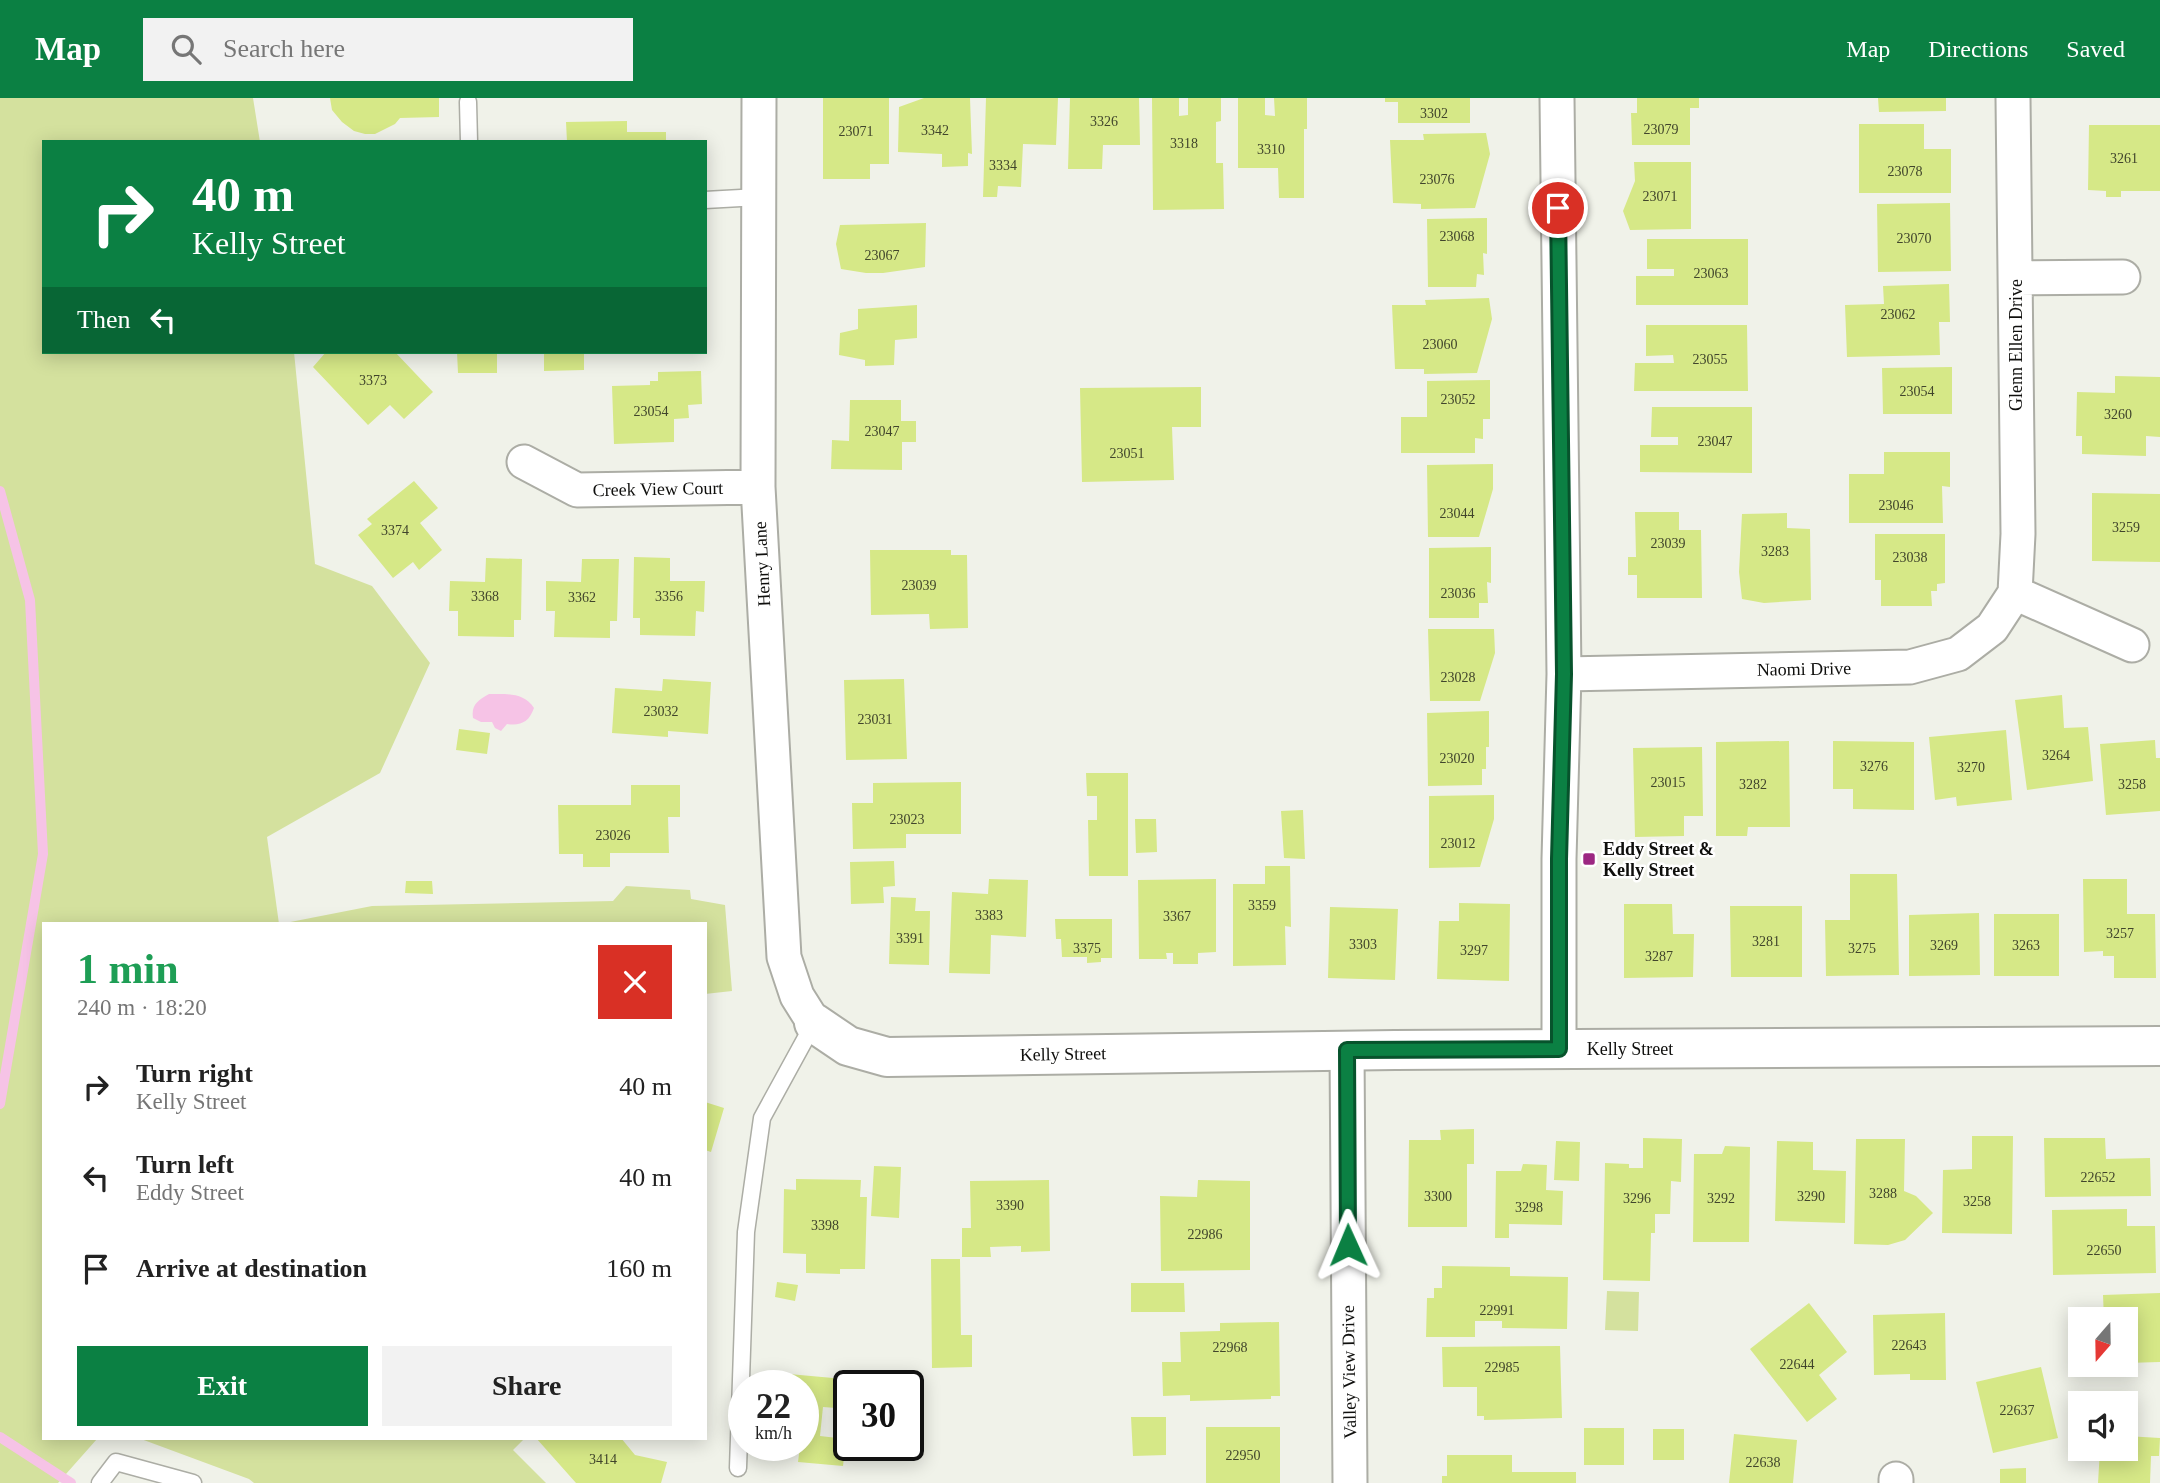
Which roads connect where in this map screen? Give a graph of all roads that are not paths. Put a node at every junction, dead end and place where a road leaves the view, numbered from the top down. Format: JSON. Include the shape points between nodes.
{"nodes":[{"id":1,"x":759,"y":98,"type":"edge"},
{"id":2,"x":1557,"y":98,"type":"edge"},
{"id":3,"x":2013,"y":98,"type":"edge"},
{"id":4,"x":468,"y":102,"type":"dead end"},
{"id":5,"x":469,"y":140,"type":"edge"},
{"id":6,"x":759,"y":197,"type":"junction"},
{"id":7,"x":707,"y":200,"type":"edge"},
{"id":8,"x":2123,"y":277,"type":"dead end"},
{"id":9,"x":2016,"y":278,"type":"junction"},
{"id":10,"x":524,"y":462,"type":"dead end"},
{"id":11,"x":758,"y":487,"type":"junction"},
{"id":12,"x":2015,"y":593,"type":"junction"},
{"id":13,"x":2133,"y":645,"type":"dead end"},
{"id":14,"x":1564,"y":674,"type":"junction"},
{"id":15,"x":814,"y":1023,"type":"junction"},
{"id":16,"x":2160,"y":1046,"type":"edge"},
{"id":17,"x":1559,"y":1049,"type":"junction"},
{"id":18,"x":1347,"y":1050,"type":"junction"},
{"id":19,"x":738,"y":1468,"type":"dead end"},
{"id":20,"x":103,"y":1479,"type":"edge"},
{"id":21,"x":193,"y":1483,"type":"edge"},
{"id":22,"x":1350,"y":1483,"type":"edge"}],
"edges":[{"from":1,"to":6,"type":"street","name":"Henry Lane"},
{"from":2,"to":14,"type":"street"},
{"from":3,"to":9,"type":"street","name":"Glenn Ellen Drive"},
{"from":4,"to":5,"type":"lane"},
{"from":6,"to":7,"type":"lane"},
{"from":6,"to":11,"type":"street","name":"Henry Lane"},
{"from":8,"to":9,"type":"street"},
{"from":9,"to":12,"type":"street","name":"Glenn Ellen Drive"},
{"from":10,"to":11,"type":"street","name":"Creek View Court","via":[[577,490]]},
{"from":11,"to":15,"type":"street","name":"Henry Lane","via":[[784,957],[797,996]]},
{"from":12,"to":13,"type":"street"},
{"from":12,"to":14,"type":"street","name":"Naomi Drive","via":[[1992,628],[1958,654],[1910,667]]},
{"from":14,"to":17,"type":"street"},
{"from":15,"to":18,"type":"street","name":"Kelly Street","via":[[848,1046],[887,1057]]},
{"from":15,"to":19,"type":"lane","via":[[762,1118],[746,1232]]},
{"from":16,"to":17,"type":"street","name":"Kelly Street"},
{"from":17,"to":18,"type":"street","name":"Kelly Street"},
{"from":18,"to":22,"type":"street","name":"Valley View Drive"},
{"from":20,"to":21,"type":"lane","via":[[116,1462]]}]}
